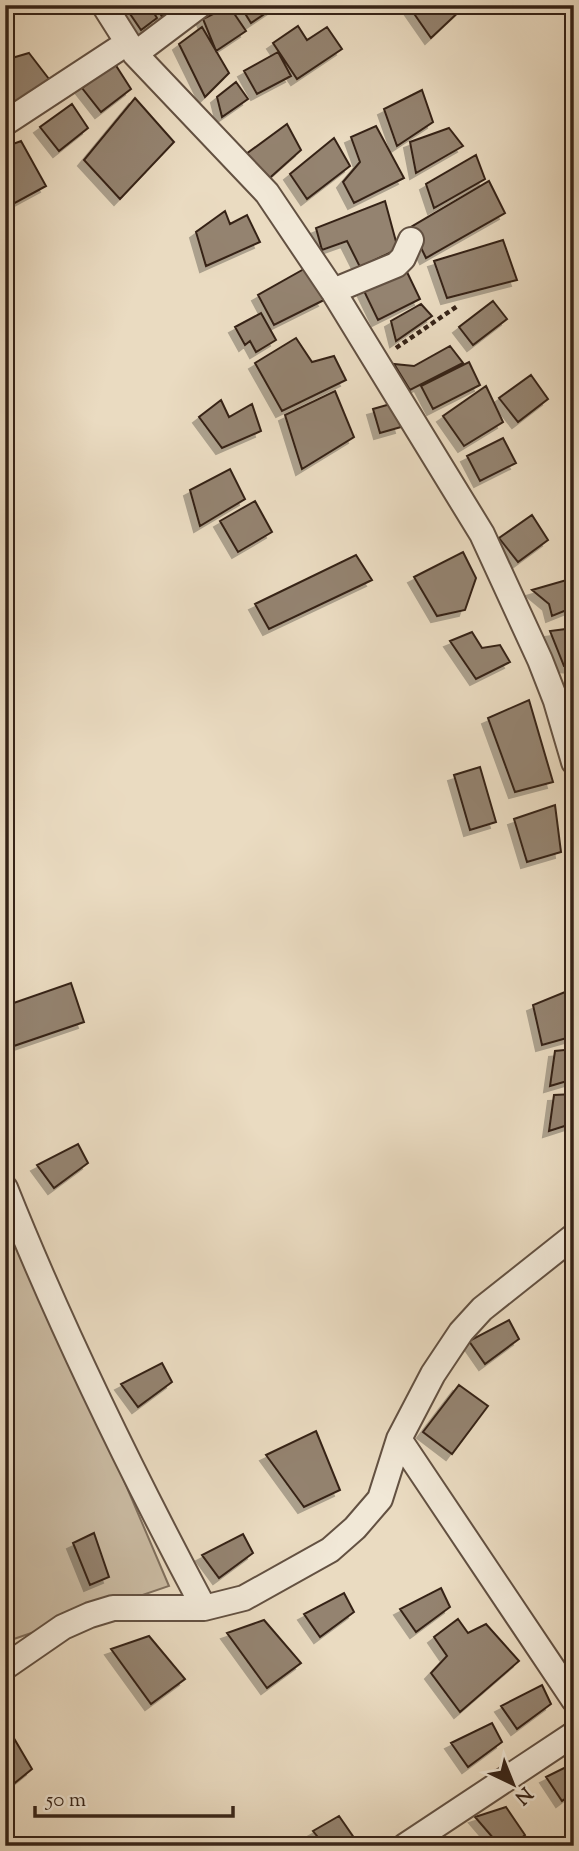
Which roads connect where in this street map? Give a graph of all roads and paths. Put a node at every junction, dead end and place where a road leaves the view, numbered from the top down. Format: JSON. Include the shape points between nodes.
{"nodes":[{"id":1,"x":104,"y":5,"type":"edge"},
{"id":2,"x":200,"y":5,"type":"edge"},
{"id":3,"x":131,"y":48,"type":"junction"},
{"id":4,"x":5,"y":123,"type":"edge"},
{"id":5,"x":411,"y":240,"type":"dead end"},
{"id":6,"x":333,"y":291,"type":"junction"},
{"id":7,"x":459,"y":305,"type":"dead end"},
{"id":8,"x":374,"y":363,"type":"junction"},
{"id":9,"x":565,"y":701,"type":"edge"},
{"id":10,"x":574,"y":762,"type":"edge"},
{"id":11,"x":5,"y":1188,"type":"edge"},
{"id":12,"x":574,"y":1236,"type":"edge"},
{"id":13,"x":399,"y":1439,"type":"junction"},
{"id":14,"x":204,"y":1608,"type":"junction"},
{"id":15,"x":5,"y":1667,"type":"edge"},
{"id":16,"x":574,"y":1700,"type":"edge"},
{"id":17,"x":574,"y":1734,"type":"edge"},
{"id":18,"x":405,"y":1846,"type":"edge"}],
"edges":[{"from":1,"to":3,"type":"street"},
{"from":2,"to":3,"type":"street"},
{"from":3,"to":4,"type":"street"},
{"from":3,"to":6,"type":"street","via":[[267,193]]},
{"from":5,"to":6,"type":"street","via":[[396,265]]},
{"from":6,"to":8,"type":"street"},
{"from":7,"to":8,"type":"path"},
{"from":8,"to":9,"type":"street","via":[[482,534]]},
{"from":9,"to":10,"type":"street"},
{"from":11,"to":14,"type":"street","via":[[98,1403]]},
{"from":12,"to":13,"type":"street","via":[[482,1309],[461,1332]]},
{"from":13,"to":14,"type":"street","via":[[380,1499],[330,1550],[244,1598]]},
{"from":13,"to":16,"type":"street"},
{"from":14,"to":15,"type":"street","via":[[101,1611],[63,1627]]},
{"from":17,"to":18,"type":"street"}]}
